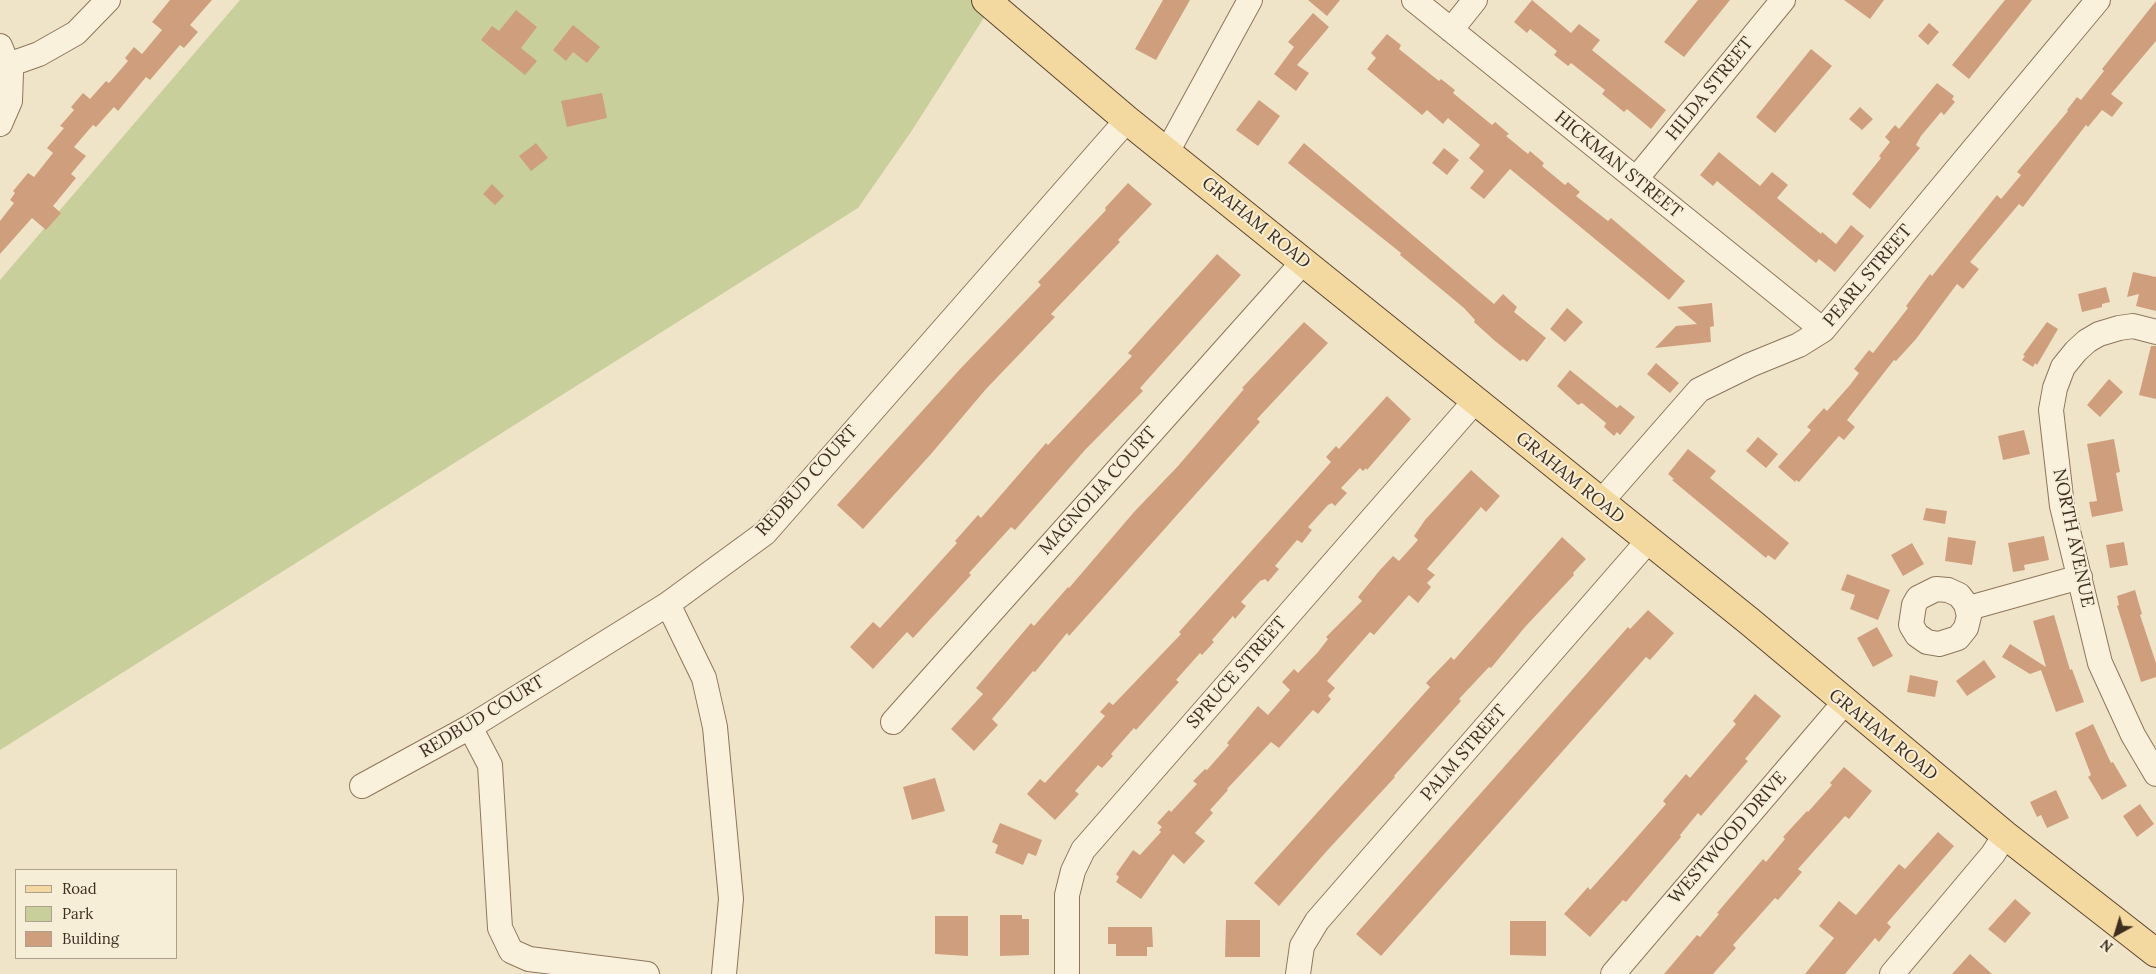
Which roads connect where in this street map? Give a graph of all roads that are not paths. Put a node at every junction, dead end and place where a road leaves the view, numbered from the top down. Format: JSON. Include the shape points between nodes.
{"nodes":[{"id":1,"x":108,"y":0,"type":"edge"},
{"id":2,"x":986,"y":0,"type":"edge"},
{"id":3,"x":1250,"y":0,"type":"edge"},
{"id":4,"x":1414,"y":0,"type":"edge"},
{"id":5,"x":1475,"y":0,"type":"edge"},
{"id":6,"x":1783,"y":0,"type":"edge"},
{"id":7,"x":2098,"y":0,"type":"edge"},
{"id":8,"x":1451,"y":30,"type":"junction"},
{"id":9,"x":4,"y":55,"type":"edge"},
{"id":10,"x":1127,"y":120,"type":"junction"},
{"id":11,"x":0,"y":124,"type":"edge"},
{"id":12,"x":1167,"y":152,"type":"junction"},
{"id":13,"x":1636,"y":179,"type":"junction"},
{"id":14,"x":1304,"y":261,"type":"junction"},
{"id":15,"x":1823,"y":330,"type":"junction"},
{"id":16,"x":2156,"y":332,"type":"edge"},
{"id":17,"x":1475,"y":401,"type":"junction"},
{"id":18,"x":1600,"y":503,"type":"junction"},
{"id":19,"x":1648,"y":541,"type":"junction"},
{"id":20,"x":2080,"y":577,"type":"junction"},
{"id":21,"x":668,"y":604,"type":"junction"},
{"id":22,"x":1969,"y":608,"type":"dead end"},
{"id":23,"x":1844,"y":703,"type":"junction"},
{"id":24,"x":894,"y":722,"type":"dead end"},
{"id":25,"x":470,"y":727,"type":"junction"},
{"id":26,"x":2156,"y":774,"type":"edge"},
{"id":27,"x":362,"y":786,"type":"dead end"},
{"id":28,"x":2006,"y":835,"type":"junction"},
{"id":29,"x":2156,"y":953,"type":"edge"},
{"id":30,"x":647,"y":974,"type":"edge"},
{"id":31,"x":724,"y":974,"type":"edge"},
{"id":32,"x":1067,"y":974,"type":"edge"},
{"id":33,"x":1298,"y":974,"type":"edge"},
{"id":34,"x":1613,"y":974,"type":"edge"},
{"id":35,"x":1892,"y":974,"type":"edge"}],
"edges":[{"from":1,"to":9,"type":"street","via":[[76,33],[39,54]]},
{"from":2,"to":10,"type":"main road","name":"GRAHAM ROAD"},
{"from":3,"to":12,"type":"street"},
{"from":4,"to":8,"type":"street","name":"HICKMAN STREET"},
{"from":5,"to":8,"type":"street"},
{"from":6,"to":13,"type":"street","name":"HILDA STREET"},
{"from":7,"to":15,"type":"street","name":"PEARL STREET"},
{"from":8,"to":13,"type":"street","name":"HICKMAN STREET"},
{"from":9,"to":11,"type":"street","via":[[11,72],[10,101]]},
{"from":10,"to":12,"type":"main road","name":"GRAHAM ROAD"},
{"from":10,"to":21,"type":"street","name":"REDBUD COURT","via":[[765,533]]},
{"from":12,"to":14,"type":"main road","name":"GRAHAM ROAD"},
{"from":13,"to":15,"type":"street","name":"HICKMAN STREET"},
{"from":14,"to":17,"type":"main road","name":"GRAHAM ROAD"},
{"from":14,"to":24,"type":"street","name":"MAGNOLIA COURT"},
{"from":15,"to":18,"type":"street","name":"PEARL STREET","via":[[1799,345],[1699,390]]},
{"from":16,"to":20,"type":"street","name":"NORTH AVENUE","via":[[2133,326],[2099,334],[2076,350],[2063,367],[2055,388],[2051,410],[2062,506]]},
{"from":17,"to":18,"type":"main road","name":"GRAHAM ROAD"},
{"from":17,"to":32,"type":"street","name":"SPRUCE STREET","via":[[1083,850],[1067,894]]},
{"from":18,"to":19,"type":"main road","name":"GRAHAM ROAD"},
{"from":19,"to":23,"type":"main road","name":"GRAHAM ROAD","via":[[1749,621]]},
{"from":19,"to":33,"type":"street","name":"PALM STREET","via":[[1317,921],[1302,946]]},
{"from":20,"to":22,"type":"street"},
{"from":20,"to":26,"type":"street","name":"NORTH AVENUE","via":[[2100,662],[2133,735]]},
{"from":21,"to":25,"type":"street","name":"REDBUD COURT"},
{"from":21,"to":31,"type":"street","via":[[704,678],[714,727],[731,899]]},
{"from":23,"to":28,"type":"main road","name":"GRAHAM ROAD"},
{"from":23,"to":34,"type":"street","name":"WESTWOOD DRIVE"},
{"from":25,"to":27,"type":"street","name":"REDBUD COURT"},
{"from":25,"to":30,"type":"street","via":[[490,765],[500,928],[512,951],[529,959]]},
{"from":28,"to":29,"type":"main road","name":"GRAHAM ROAD"},
{"from":28,"to":35,"type":"street"}]}
